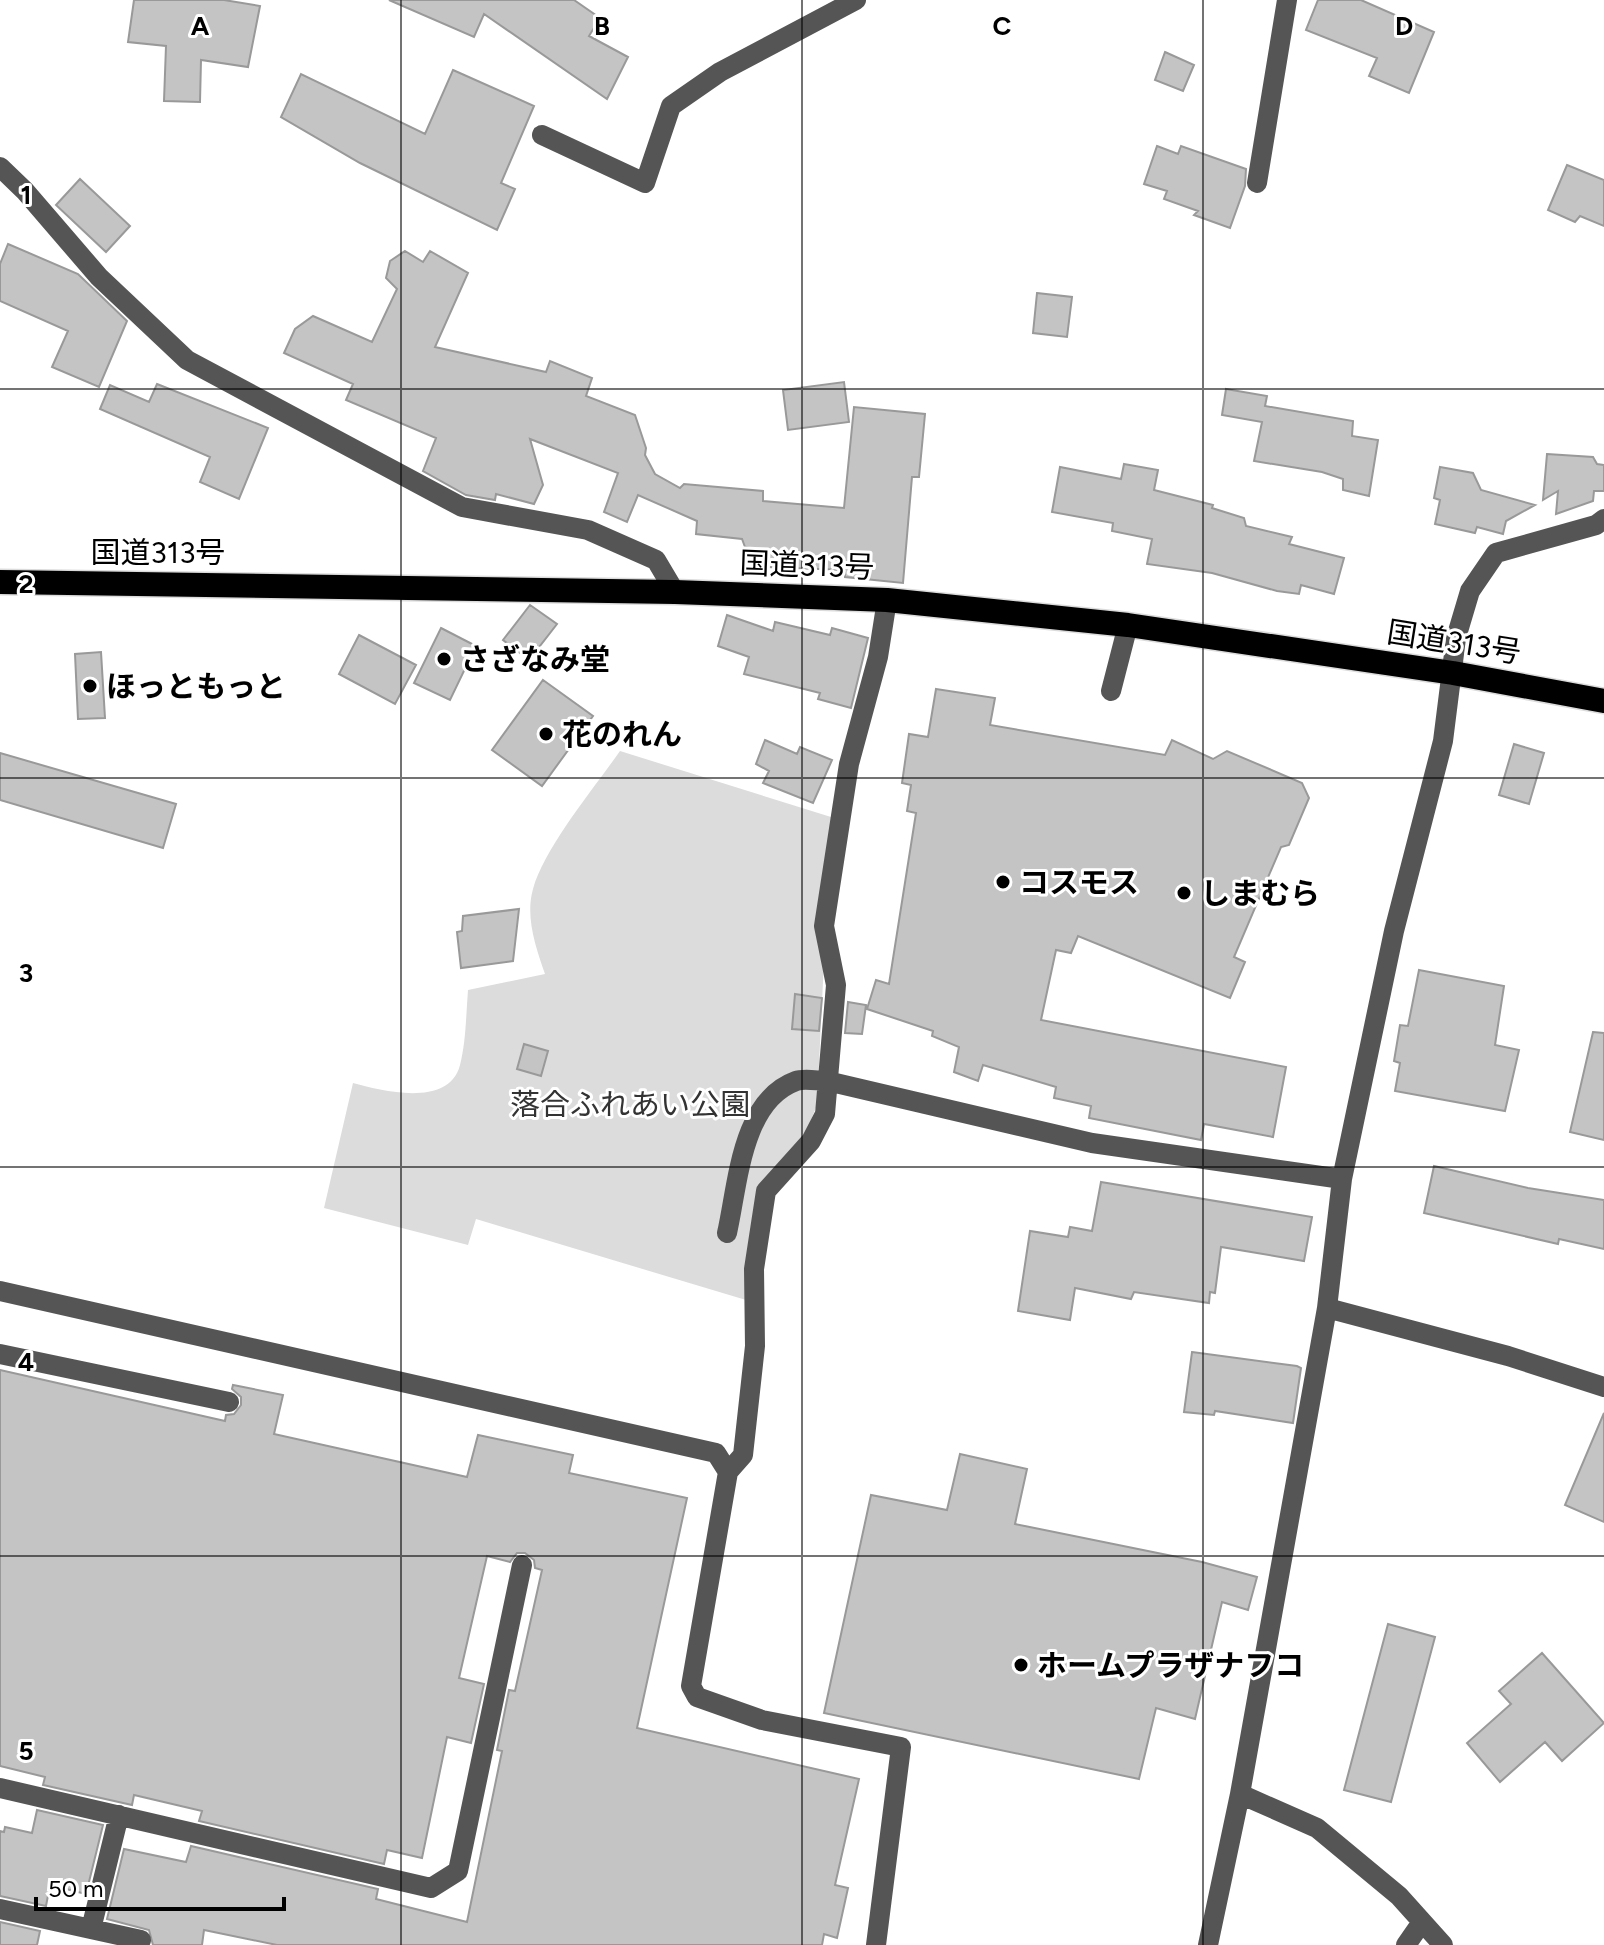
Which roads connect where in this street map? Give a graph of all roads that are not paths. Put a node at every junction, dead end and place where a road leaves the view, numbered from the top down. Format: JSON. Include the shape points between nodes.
{"nodes":[{"id":1,"x":810,"y":0,"type":"edge"},
{"id":2,"x":856,"y":0,"type":"edge"},
{"id":3,"x":1287,"y":0,"type":"edge"},
{"id":4,"x":822,"y":18,"type":"junction"},
{"id":5,"x":542,"y":135,"type":"dead end"},
{"id":6,"x":0,"y":167,"type":"edge"},
{"id":7,"x":1257,"y":183,"type":"dead end"},
{"id":8,"x":1604,"y":519,"type":"edge"},
{"id":9,"x":0,"y":582,"type":"edge"},
{"id":10,"x":675,"y":592,"type":"junction"},
{"id":11,"x":887,"y":600,"type":"junction"},
{"id":12,"x":1128,"y":625,"type":"junction"},
{"id":13,"x":1453,"y":673,"type":"junction"},
{"id":14,"x":1111,"y":691,"type":"dead end"},
{"id":15,"x":1604,"y":701,"type":"edge"},
{"id":16,"x":827,"y":1081,"type":"junction"},
{"id":17,"x":1342,"y":1179,"type":"junction"},
{"id":18,"x":727,"y":1233,"type":"dead end"},
{"id":19,"x":0,"y":1291,"type":"edge"},
{"id":20,"x":1327,"y":1308,"type":"junction"},
{"id":21,"x":0,"y":1354,"type":"edge"},
{"id":22,"x":1604,"y":1387,"type":"edge"},
{"id":23,"x":229,"y":1402,"type":"dead end"},
{"id":24,"x":728,"y":1472,"type":"junction"},
{"id":25,"x":522,"y":1565,"type":"dead end"},
{"id":26,"x":0,"y":1788,"type":"edge"},
{"id":27,"x":1240,"y":1794,"type":"junction"},
{"id":28,"x":119,"y":1815,"type":"junction"},
{"id":29,"x":0,"y":1909,"type":"edge"},
{"id":30,"x":1422,"y":1922,"type":"junction"},
{"id":31,"x":91,"y":1929,"type":"junction"},
{"id":32,"x":141,"y":1940,"type":"dead end"},
{"id":33,"x":876,"y":1945,"type":"edge"},
{"id":34,"x":1208,"y":1945,"type":"edge"},
{"id":35,"x":1406,"y":1945,"type":"edge"},
{"id":36,"x":1443,"y":1945,"type":"edge"}],
"edges":[{"from":1,"to":4,"type":"street"},
{"from":2,"to":4,"type":"street"},
{"from":3,"to":7,"type":"street"},
{"from":4,"to":5,"type":"street","via":[[720,72],[671,106],[645,183]]},
{"from":6,"to":10,"type":"street","via":[[99,277],[187,360],[462,507],[588,530],[656,560]]},
{"from":8,"to":13,"type":"street","via":[[1496,553],[1470,591],[1456,638]]},
{"from":9,"to":10,"type":"highway","name":"国道313号"},
{"from":10,"to":11,"type":"highway","name":"国道313号"},
{"from":11,"to":12,"type":"highway","name":"国道313号"},
{"from":11,"to":16,"type":"street","via":[[878,657],[849,764],[824,926],[836,985]]},
{"from":12,"to":13,"type":"highway","name":"国道313号"},
{"from":12,"to":14,"type":"street"},
{"from":13,"to":15,"type":"highway","name":"国道313号"},
{"from":13,"to":17,"type":"street","via":[[1443,741],[1394,931]]},
{"from":16,"to":17,"type":"street","via":[[1092,1143]]},
{"from":16,"to":18,"type":"street","via":[[798,1080],[771,1098],[752,1126]]},
{"from":16,"to":24,"type":"street","via":[[825,1114],[818,1128],[766,1191],[754,1269],[755,1346],[743,1455]]},
{"from":17,"to":20,"type":"street"},
{"from":19,"to":24,"type":"street","via":[[716,1453]]},
{"from":20,"to":22,"type":"street"},
{"from":20,"to":27,"type":"street"},
{"from":21,"to":23,"type":"street"},
{"from":24,"to":33,"type":"street","via":[[691,1686],[697,1697],[762,1720],[901,1747]]},
{"from":25,"to":28,"type":"street","via":[[458,1871],[431,1888]]},
{"from":26,"to":28,"type":"street"},
{"from":27,"to":30,"type":"street","via":[[1317,1828],[1399,1896]]},
{"from":27,"to":34,"type":"street"},
{"from":28,"to":31,"type":"street"},
{"from":29,"to":31,"type":"street"},
{"from":30,"to":35,"type":"street"},
{"from":30,"to":36,"type":"street"},
{"from":31,"to":32,"type":"street"}]}
